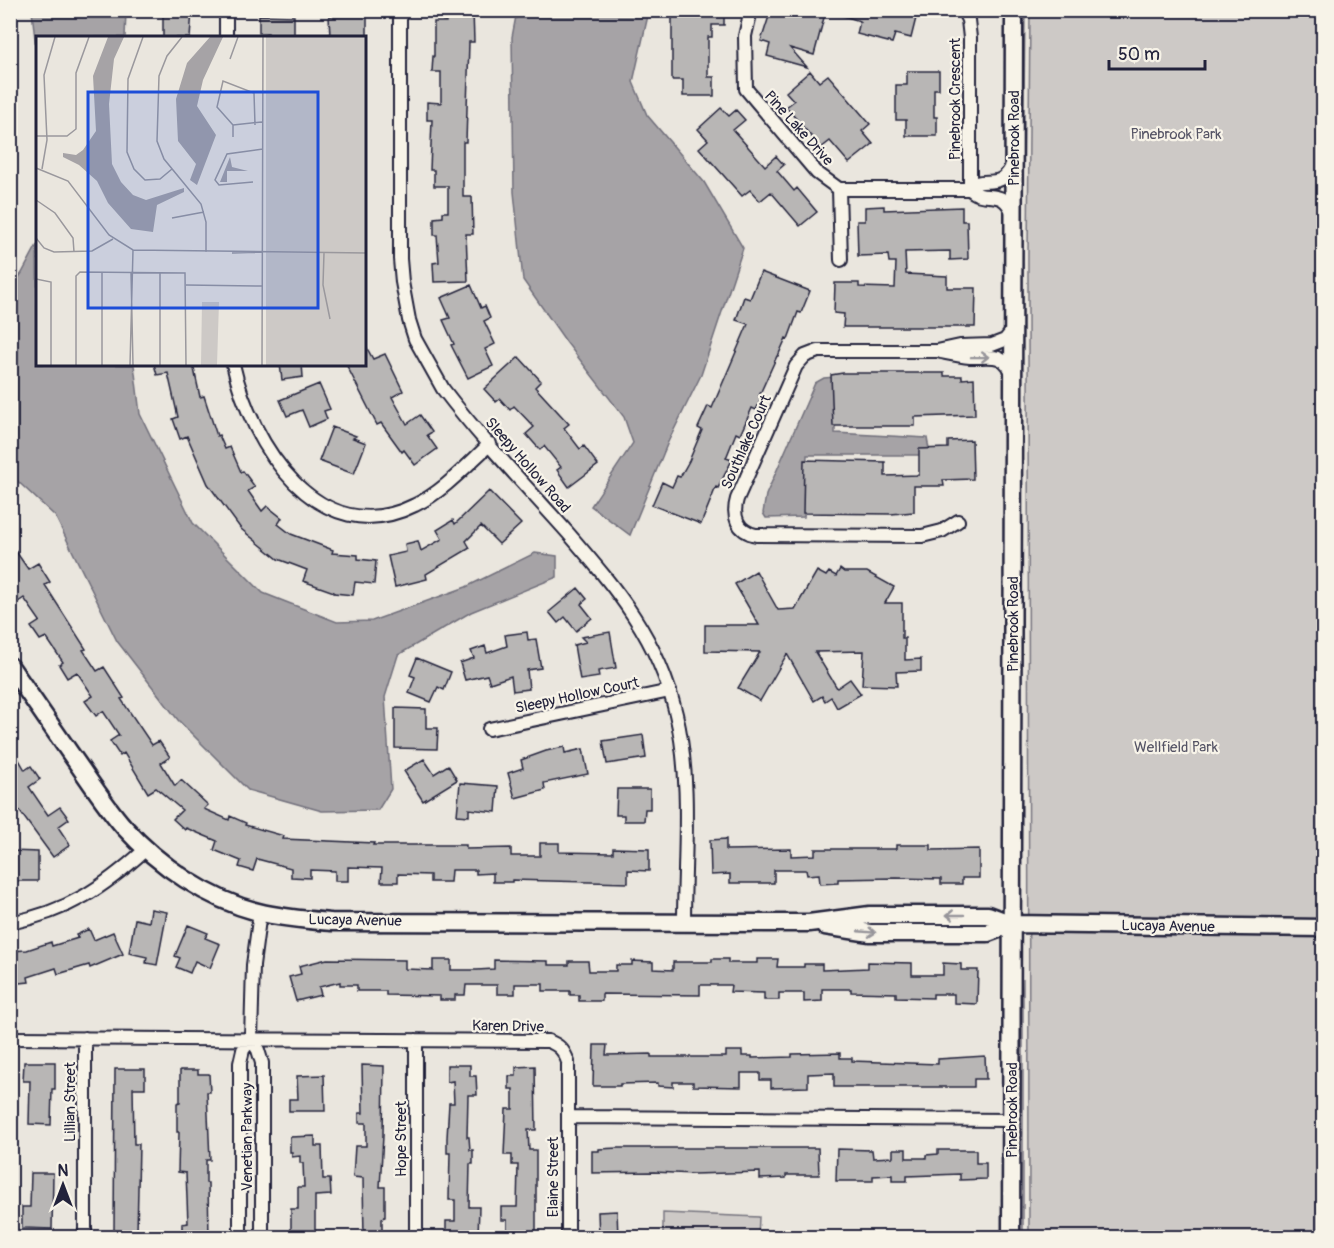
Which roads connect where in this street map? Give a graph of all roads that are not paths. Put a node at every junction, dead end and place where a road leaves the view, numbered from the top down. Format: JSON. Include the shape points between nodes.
{"nodes":[{"id":1,"x":226,"y":10,"type":"edge"},
{"id":2,"x":400,"y":10,"type":"edge"},
{"id":3,"x":751,"y":10,"type":"edge"},
{"id":4,"x":963,"y":10,"type":"edge"},
{"id":5,"x":1014,"y":10,"type":"edge"},
{"id":6,"x":226,"y":36,"type":"edge"},
{"id":7,"x":1014,"y":162,"type":"junction"},
{"id":8,"x":839,"y":189,"type":"junction"},
{"id":9,"x":970,"y":189,"type":"junction"},
{"id":10,"x":1014,"y":216,"type":"junction"},
{"id":11,"x":841,"y":260,"type":"dead end"},
{"id":12,"x":1013,"y":330,"type":"junction"},
{"id":13,"x":937,"y":351,"type":"junction"},
{"id":14,"x":234,"y":366,"type":"edge"},
{"id":15,"x":1013,"y":376,"type":"junction"},
{"id":16,"x":490,"y":444,"type":"junction"},
{"id":17,"x":958,"y":521,"type":"dead end"},
{"id":18,"x":10,"y":666,"type":"edge"},
{"id":19,"x":670,"y":691,"type":"junction"},
{"id":20,"x":489,"y":729,"type":"dead end"},
{"id":21,"x":146,"y":849,"type":"junction"},
{"id":22,"x":260,"y":912,"type":"junction"},
{"id":23,"x":10,"y":923,"type":"edge"},
{"id":24,"x":684,"y":923,"type":"junction"},
{"id":25,"x":1012,"y":924,"type":"junction"},
{"id":26,"x":1323,"y":928,"type":"edge"},
{"id":27,"x":10,"y":1038,"type":"edge"},
{"id":28,"x":85,"y":1038,"type":"junction"},
{"id":29,"x":251,"y":1039,"type":"junction"},
{"id":30,"x":416,"y":1040,"type":"junction"},
{"id":31,"x":568,"y":1117,"type":"junction"},
{"id":32,"x":1012,"y":1120,"type":"junction"},
{"id":33,"x":85,"y":1238,"type":"edge"},
{"id":34,"x":240,"y":1238,"type":"edge"},
{"id":35,"x":262,"y":1238,"type":"edge"},
{"id":36,"x":416,"y":1238,"type":"edge"},
{"id":37,"x":568,"y":1238,"type":"edge"},
{"id":38,"x":1011,"y":1238,"type":"edge"}],
"edges":[{"from":1,"to":6,"type":"street"},
{"from":2,"to":16,"type":"street","name":"Sleepy Hollow Road","via":[[400,259],[407,311],[415,339],[432,373]]},
{"from":3,"to":8,"type":"street","name":"Pine Lake Drive","via":[[746,28],[746,89],[817,173]]},
{"from":4,"to":9,"type":"street","name":"Pinebrook Crescent","via":[[970,38]]},
{"from":5,"to":7,"type":"street","name":"Pinebrook Road"},
{"from":7,"to":9,"type":"street","via":[[1003,179],[976,183]]},
{"from":7,"to":10,"type":"street","name":"Pinebrook Road"},
{"from":8,"to":9,"type":"street"},
{"from":8,"to":11,"type":"street"},
{"from":9,"to":10,"type":"street","via":[[976,194],[1002,198]]},
{"from":10,"to":12,"type":"street","name":"Pinebrook Road"},
{"from":12,"to":13,"type":"street","name":"Southlake Court","via":[[1000,344]]},
{"from":12,"to":15,"type":"street","name":"Pinebrook Road"},
{"from":13,"to":15,"type":"street","name":"Southlake Court","one_way":true,"via":[[999,358],[1008,363]]},
{"from":13,"to":17,"type":"street","name":"Southlake Court","via":[[829,351],[805,356],[796,366],[737,499],[735,516],[739,526],[756,535],[922,536],[942,531]]},
{"from":14,"to":16,"type":"street","via":[[256,427],[278,464],[300,490],[333,510],[370,516],[415,506]]},
{"from":15,"to":25,"type":"street","name":"Pinebrook Road"},
{"from":16,"to":19,"type":"street","name":"Sleepy Hollow Road","via":[[627,604],[653,648]]},
{"from":18,"to":21,"type":"street","name":"Lucaya Avenue","via":[[109,809]]},
{"from":19,"to":20,"type":"street","name":"Sleepy Hollow Court"},
{"from":19,"to":24,"type":"street","name":"Sleepy Hollow Road","via":[[685,780]]},
{"from":21,"to":22,"type":"street","name":"Lucaya Avenue","via":[[198,886]]},
{"from":21,"to":23,"type":"street","via":[[93,893],[49,913]]},
{"from":22,"to":24,"type":"street","name":"Lucaya Avenue","via":[[331,922]]},
{"from":22,"to":29,"type":"street","name":"Venetian Parkway","via":[[253,965]]},
{"from":24,"to":25,"type":"street","name":"Lucaya Avenue","via":[[809,923],[870,933],[988,933]]},
{"from":25,"to":26,"type":"street","name":"Lucaya Avenue"},
{"from":25,"to":32,"type":"street","name":"Pinebrook Road"},
{"from":27,"to":28,"type":"street","name":"Karen Drive"},
{"from":28,"to":29,"type":"street","name":"Karen Drive"},
{"from":28,"to":33,"type":"street","name":"Lillian Street"},
{"from":29,"to":30,"type":"street","name":"Karen Drive"},
{"from":29,"to":34,"type":"street","name":"Venetian Parkway","via":[[240,1063]]},
{"from":29,"to":35,"type":"street","name":"Venetian Parkway","via":[[262,1063]]},
{"from":30,"to":31,"type":"street","name":"Karen Drive","via":[[555,1044],[568,1062]]},
{"from":30,"to":36,"type":"street","name":"Hope Street"},
{"from":31,"to":32,"type":"street"},
{"from":31,"to":37,"type":"street","name":"Elaine Street"},
{"from":32,"to":38,"type":"street","name":"Pinebrook Road"}]}
